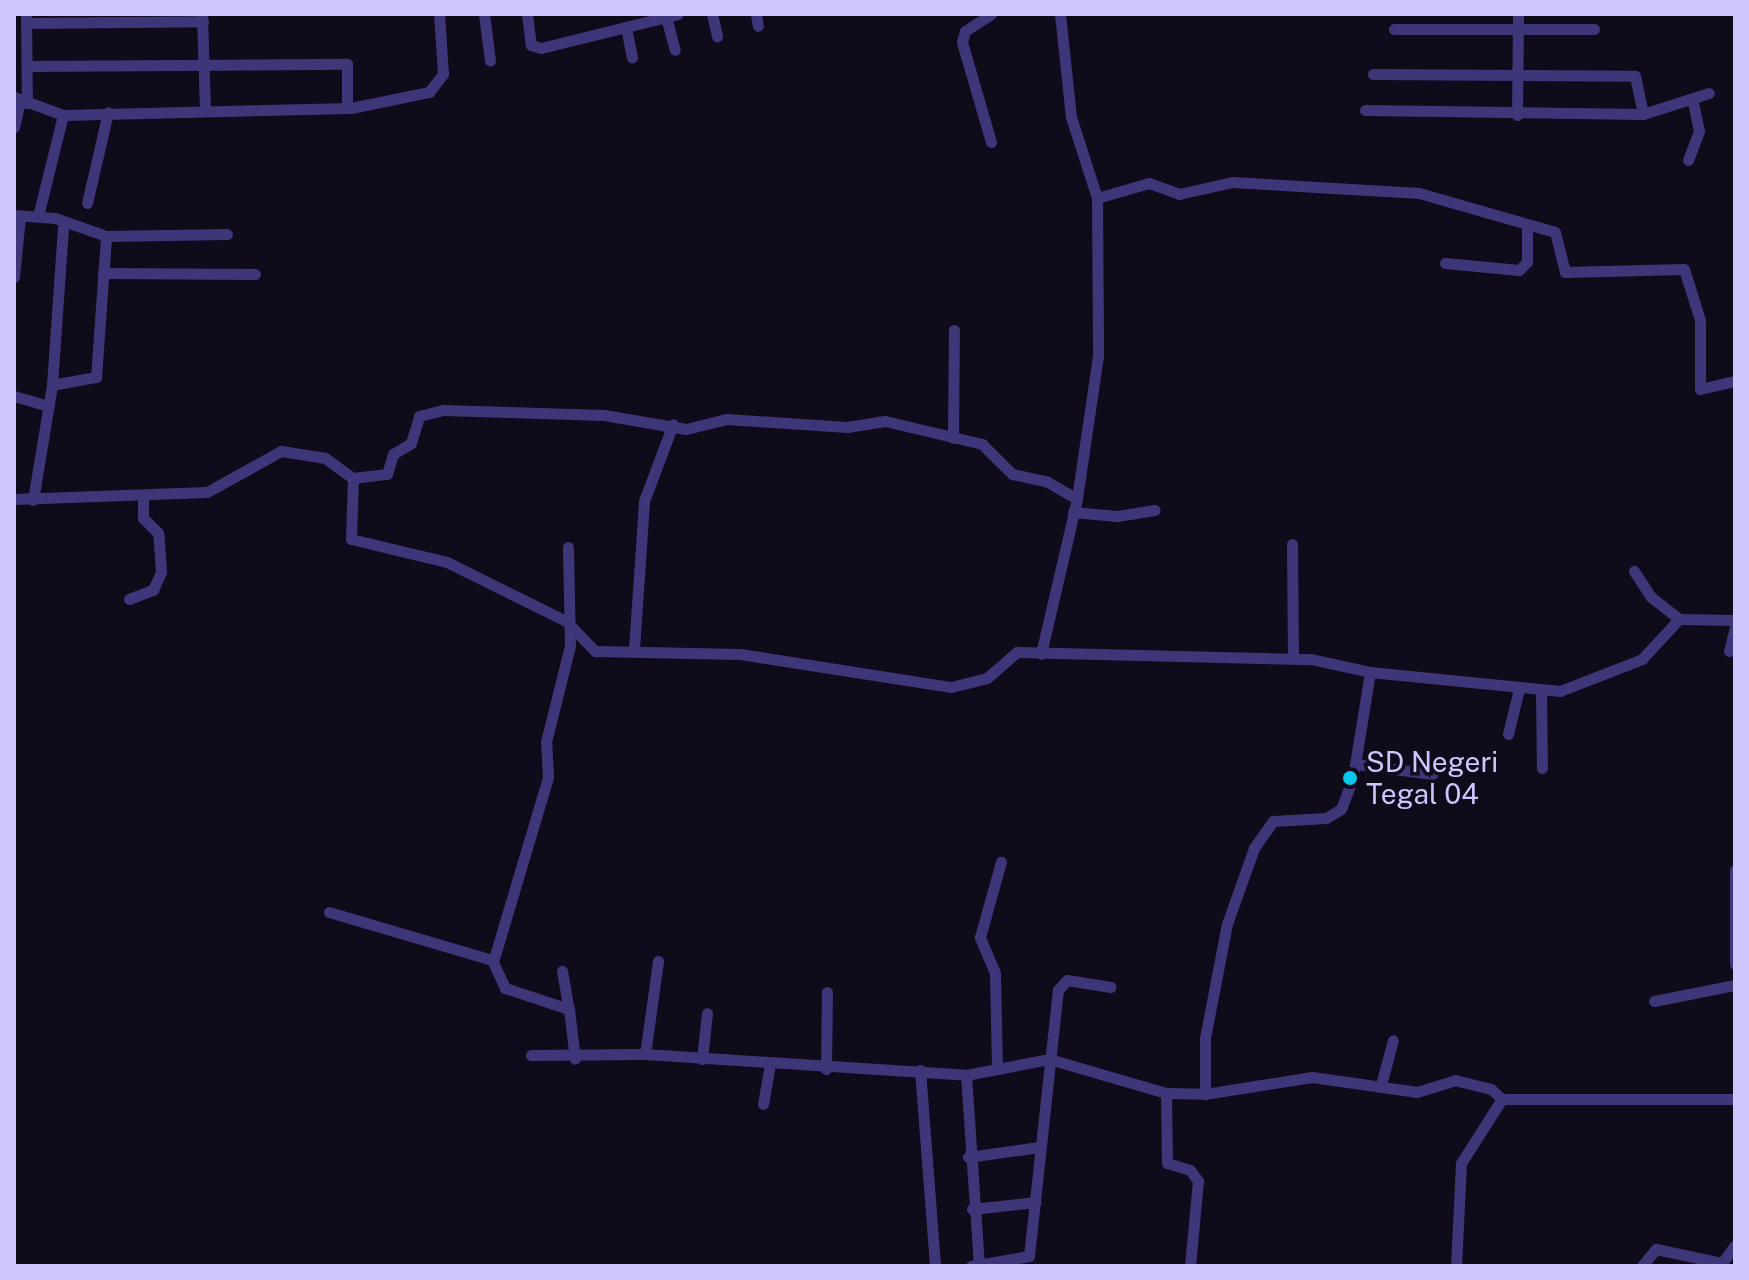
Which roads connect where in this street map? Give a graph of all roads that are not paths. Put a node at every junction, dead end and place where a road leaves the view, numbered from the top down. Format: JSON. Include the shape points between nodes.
{"nodes":[{"id":1,"x":439,"y":14,"type":"edge"},
{"id":2,"x":484,"y":14,"type":"edge"},
{"id":3,"x":527,"y":14,"type":"edge"},
{"id":4,"x":712,"y":14,"type":"edge"},
{"id":5,"x":991,"y":14,"type":"edge"},
{"id":6,"x":1060,"y":14,"type":"edge"},
{"id":7,"x":1518,"y":14,"type":"edge"},
{"id":8,"x":672,"y":16,"type":"edge"},
{"id":9,"x":202,"y":17,"type":"edge"},
{"id":10,"x":26,"y":18,"type":"edge"},
{"id":11,"x":626,"y":27,"type":"junction"},
{"id":12,"x":1517,"y":28,"type":"junction"},
{"id":13,"x":1394,"y":29,"type":"dead end"},
{"id":14,"x":1594,"y":29,"type":"dead end"},
{"id":15,"x":717,"y":36,"type":"dead end"},
{"id":16,"x":675,"y":50,"type":"dead end"},
{"id":17,"x":632,"y":57,"type":"dead end"},
{"id":18,"x":490,"y":61,"type":"dead end"},
{"id":19,"x":204,"y":65,"type":"junction"},
{"id":20,"x":27,"y":66,"type":"junction"},
{"id":21,"x":1373,"y":74,"type":"dead end"},
{"id":22,"x":1517,"y":74,"type":"junction"},
{"id":23,"x":1709,"y":93,"type":"dead end"},
{"id":24,"x":1692,"y":99,"type":"junction"},
{"id":25,"x":20,"y":100,"type":"edge"},
{"id":26,"x":347,"y":108,"type":"junction"},
{"id":27,"x":205,"y":110,"type":"junction"},
{"id":28,"x":1365,"y":110,"type":"dead end"},
{"id":29,"x":108,"y":112,"type":"junction"},
{"id":30,"x":1643,"y":114,"type":"junction"},
{"id":31,"x":63,"y":115,"type":"junction"},
{"id":32,"x":1517,"y":115,"type":"junction"},
{"id":33,"x":14,"y":127,"type":"edge"},
{"id":34,"x":991,"y":142,"type":"dead end"},
{"id":35,"x":1688,"y":160,"type":"dead end"},
{"id":36,"x":1097,"y":198,"type":"junction"},
{"id":37,"x":87,"y":203,"type":"dead end"},
{"id":38,"x":17,"y":216,"type":"edge"},
{"id":39,"x":38,"y":216,"type":"junction"},
{"id":40,"x":1527,"y":225,"type":"junction"},
{"id":41,"x":63,"y":227,"type":"junction"},
{"id":42,"x":227,"y":234,"type":"dead end"},
{"id":43,"x":106,"y":236,"type":"junction"},
{"id":44,"x":1445,"y":263,"type":"dead end"},
{"id":45,"x":103,"y":273,"type":"junction"},
{"id":46,"x":255,"y":274,"type":"dead end"},
{"id":47,"x":14,"y":277,"type":"edge"},
{"id":48,"x":954,"y":330,"type":"dead end"},
{"id":49,"x":1735,"y":381,"type":"edge"},
{"id":50,"x":52,"y":385,"type":"junction"},
{"id":51,"x":14,"y":396,"type":"edge"},
{"id":52,"x":49,"y":406,"type":"junction"},
{"id":53,"x":673,"y":424,"type":"junction"},
{"id":54,"x":953,"y":438,"type":"junction"},
{"id":55,"x":353,"y":478,"type":"junction"},
{"id":56,"x":143,"y":497,"type":"junction"},
{"id":57,"x":14,"y":499,"type":"edge"},
{"id":58,"x":1077,"y":499,"type":"junction"},
{"id":59,"x":33,"y":500,"type":"junction"},
{"id":60,"x":1155,"y":510,"type":"dead end"},
{"id":61,"x":1073,"y":512,"type":"junction"},
{"id":62,"x":1292,"y":544,"type":"dead end"},
{"id":63,"x":568,"y":547,"type":"dead end"},
{"id":64,"x":1634,"y":571,"type":"dead end"},
{"id":65,"x":129,"y":599,"type":"dead end"},
{"id":66,"x":1679,"y":619,"type":"junction"},
{"id":67,"x":1735,"y":620,"type":"edge"},
{"id":68,"x":566,"y":621,"type":"junction"},
{"id":69,"x":1735,"y":627,"type":"edge"},
{"id":70,"x":634,"y":649,"type":"junction"},
{"id":71,"x":1729,"y":651,"type":"dead end"},
{"id":72,"x":1041,"y":654,"type":"junction"},
{"id":73,"x":1293,"y":658,"type":"junction"},
{"id":74,"x":1370,"y":672,"type":"junction"},
{"id":75,"x":1519,"y":689,"type":"junction"},
{"id":76,"x":1541,"y":691,"type":"junction"},
{"id":77,"x":1508,"y":734,"type":"dead end"},
{"id":78,"x":1356,"y":764,"type":"junction"},
{"id":79,"x":1542,"y":768,"type":"dead end"},
{"id":80,"x":1432,"y":774,"type":"dead end"},
{"id":81,"x":1001,"y":862,"type":"dead end"},
{"id":82,"x":1735,"y":870,"type":"edge"},
{"id":83,"x":329,"y":912,"type":"dead end"},
{"id":84,"x":658,"y":961,"type":"dead end"},
{"id":85,"x":493,"y":962,"type":"junction"},
{"id":86,"x":1735,"y":964,"type":"edge"},
{"id":87,"x":562,"y":971,"type":"dead end"},
{"id":88,"x":1735,"y":985,"type":"edge"},
{"id":89,"x":1110,"y":987,"type":"dead end"},
{"id":90,"x":827,"y":992,"type":"dead end"},
{"id":91,"x":1654,"y":1001,"type":"dead end"},
{"id":92,"x":569,"y":1009,"type":"junction"},
{"id":93,"x":707,"y":1013,"type":"dead end"},
{"id":94,"x":1393,"y":1040,"type":"dead end"},
{"id":95,"x":645,"y":1054,"type":"junction"},
{"id":96,"x":531,"y":1055,"type":"dead end"},
{"id":97,"x":575,"y":1059,"type":"junction"},
{"id":98,"x":702,"y":1059,"type":"junction"},
{"id":99,"x":1049,"y":1059,"type":"junction"},
{"id":100,"x":770,"y":1066,"type":"junction"},
{"id":101,"x":997,"y":1068,"type":"junction"},
{"id":102,"x":826,"y":1069,"type":"junction"},
{"id":103,"x":920,"y":1070,"type":"junction"},
{"id":104,"x":966,"y":1075,"type":"junction"},
{"id":105,"x":1382,"y":1081,"type":"junction"},
{"id":106,"x":1166,"y":1093,"type":"junction"},
{"id":107,"x":1205,"y":1094,"type":"junction"},
{"id":108,"x":1502,"y":1099,"type":"junction"},
{"id":109,"x":1735,"y":1099,"type":"edge"},
{"id":110,"x":763,"y":1104,"type":"dead end"},
{"id":111,"x":1039,"y":1147,"type":"junction"},
{"id":112,"x":968,"y":1157,"type":"junction"},
{"id":113,"x":1036,"y":1202,"type":"junction"},
{"id":114,"x":972,"y":1209,"type":"junction"},
{"id":115,"x":1735,"y":1245,"type":"edge"},
{"id":116,"x":982,"y":1265,"type":"edge"},
{"id":117,"x":935,"y":1266,"type":"edge"},
{"id":118,"x":1190,"y":1266,"type":"edge"},
{"id":119,"x":1456,"y":1266,"type":"edge"},
{"id":120,"x":1642,"y":1266,"type":"edge"}],
"edges":[{"from":1,"to":26,"type":"street","via":[[443,74],[437,90]]},
{"from":2,"to":18,"type":"street"},
{"from":3,"to":11,"type":"street","via":[[536,48]]},
{"from":4,"to":15,"type":"street"},
{"from":5,"to":34,"type":"street","via":[[965,31],[962,42]]},
{"from":6,"to":36,"type":"street","via":[[1071,117]]},
{"from":7,"to":12,"type":"street"},
{"from":8,"to":11,"type":"street"},
{"from":8,"to":16,"type":"street"},
{"from":9,"to":10,"type":"street"},
{"from":9,"to":19,"type":"street"},
{"from":10,"to":20,"type":"street"},
{"from":11,"to":17,"type":"street"},
{"from":12,"to":13,"type":"street"},
{"from":12,"to":14,"type":"street"},
{"from":12,"to":22,"type":"street"},
{"from":19,"to":20,"type":"street"},
{"from":19,"to":26,"type":"street","via":[[347,64]]},
{"from":19,"to":27,"type":"street"},
{"from":20,"to":25,"type":"street"},
{"from":21,"to":22,"type":"street"},
{"from":22,"to":30,"type":"street","via":[[1635,76]]},
{"from":22,"to":32,"type":"street"},
{"from":23,"to":24,"type":"street"},
{"from":24,"to":30,"type":"street"},
{"from":24,"to":35,"type":"street","via":[[1699,131]]},
{"from":25,"to":31,"type":"street"},
{"from":25,"to":33,"type":"street"},
{"from":26,"to":27,"type":"street"},
{"from":27,"to":29,"type":"street"},
{"from":28,"to":32,"type":"street"},
{"from":29,"to":31,"type":"street"},
{"from":29,"to":37,"type":"street"},
{"from":30,"to":32,"type":"street"},
{"from":31,"to":39,"type":"street"},
{"from":36,"to":40,"type":"street","via":[[1149,183],[1179,194],[1232,182],[1419,193]]},
{"from":36,"to":58,"type":"street","via":[[1098,356]]},
{"from":38,"to":39,"type":"street"},
{"from":38,"to":47,"type":"street"},
{"from":39,"to":41,"type":"street"},
{"from":40,"to":44,"type":"street","via":[[1527,262],[1519,270]]},
{"from":40,"to":49,"type":"street","via":[[1558,234],[1565,272],[1684,269],[1700,320],[1700,389]]},
{"from":41,"to":43,"type":"street"},
{"from":41,"to":50,"type":"street"},
{"from":42,"to":43,"type":"street"},
{"from":43,"to":45,"type":"street"},
{"from":45,"to":46,"type":"street"},
{"from":45,"to":50,"type":"street","via":[[96,377]]},
{"from":48,"to":54,"type":"street"},
{"from":50,"to":52,"type":"street"},
{"from":51,"to":52,"type":"street"},
{"from":52,"to":59,"type":"street"},
{"from":53,"to":54,"type":"street","via":[[885,421]]},
{"from":53,"to":55,"type":"street","via":[[443,410],[419,416],[411,443],[393,454],[387,474]]},
{"from":53,"to":70,"type":"street","via":[[644,501]]},
{"from":54,"to":58,"type":"street","via":[[992,447],[1012,474],[1046,481]]},
{"from":55,"to":56,"type":"street","via":[[325,458],[273,451],[227,486]]},
{"from":55,"to":68,"type":"street","via":[[351,539],[432,556]]},
{"from":56,"to":59,"type":"street"},
{"from":56,"to":65,"type":"street","via":[[143,518],[158,533],[161,572],[147,595]]},
{"from":57,"to":59,"type":"street"},
{"from":58,"to":61,"type":"street"},
{"from":60,"to":61,"type":"street"},
{"from":61,"to":72,"type":"street"},
{"from":62,"to":73,"type":"street"},
{"from":63,"to":68,"type":"street"},
{"from":64,"to":66,"type":"street"},
{"from":66,"to":67,"type":"street"},
{"from":66,"to":76,"type":"street","via":[[1664,641],[1626,667],[1589,685]]},
{"from":68,"to":70,"type":"street","via":[[595,651]]},
{"from":68,"to":85,"type":"street","via":[[570,646],[546,742],[548,777]]},
{"from":69,"to":71,"type":"street"},
{"from":70,"to":72,"type":"street","via":[[790,660],[951,687],[987,678],[1011,653]]},
{"from":72,"to":73,"type":"street"},
{"from":73,"to":74,"type":"street"},
{"from":74,"to":75,"type":"street"},
{"from":74,"to":78,"type":"street"},
{"from":75,"to":76,"type":"street"},
{"from":75,"to":77,"type":"street"},
{"from":76,"to":79,"type":"street"},
{"from":78,"to":80,"type":"street"},
{"from":78,"to":107,"type":"street","via":[[1335,815],[1273,821],[1258,840],[1227,924],[1205,1038]]},
{"from":81,"to":101,"type":"street","via":[[980,937],[995,973]]},
{"from":82,"to":86,"type":"street"},
{"from":83,"to":85,"type":"street"},
{"from":84,"to":95,"type":"street","via":[[649,984]]},
{"from":85,"to":92,"type":"street","via":[[505,988]]},
{"from":87,"to":92,"type":"street"},
{"from":88,"to":91,"type":"street"},
{"from":89,"to":99,"type":"street","via":[[1060,985]]},
{"from":90,"to":102,"type":"street"},
{"from":92,"to":97,"type":"street"},
{"from":93,"to":98,"type":"street"},
{"from":94,"to":105,"type":"street"},
{"from":95,"to":97,"type":"street"},
{"from":95,"to":98,"type":"street"},
{"from":96,"to":97,"type":"street"},
{"from":98,"to":100,"type":"street"},
{"from":99,"to":101,"type":"street"},
{"from":99,"to":106,"type":"street"},
{"from":99,"to":111,"type":"street"},
{"from":100,"to":102,"type":"street"},
{"from":100,"to":110,"type":"street"},
{"from":101,"to":104,"type":"street"},
{"from":102,"to":103,"type":"street"},
{"from":103,"to":104,"type":"street"},
{"from":103,"to":117,"type":"street"},
{"from":104,"to":112,"type":"street"},
{"from":105,"to":107,"type":"street","via":[[1312,1077]]},
{"from":105,"to":108,"type":"street","via":[[1422,1092],[1464,1081]]},
{"from":106,"to":107,"type":"street"},
{"from":106,"to":118,"type":"street","via":[[1167,1163],[1190,1170],[1198,1181]]},
{"from":108,"to":109,"type":"street"},
{"from":108,"to":119,"type":"street","via":[[1461,1163]]},
{"from":111,"to":112,"type":"street"},
{"from":111,"to":113,"type":"street"},
{"from":112,"to":114,"type":"street"},
{"from":113,"to":114,"type":"street"},
{"from":113,"to":116,"type":"street","via":[[1029,1256]]},
{"from":114,"to":116,"type":"street"},
{"from":115,"to":120,"type":"street","via":[[1722,1263],[1656,1249]]}]}
